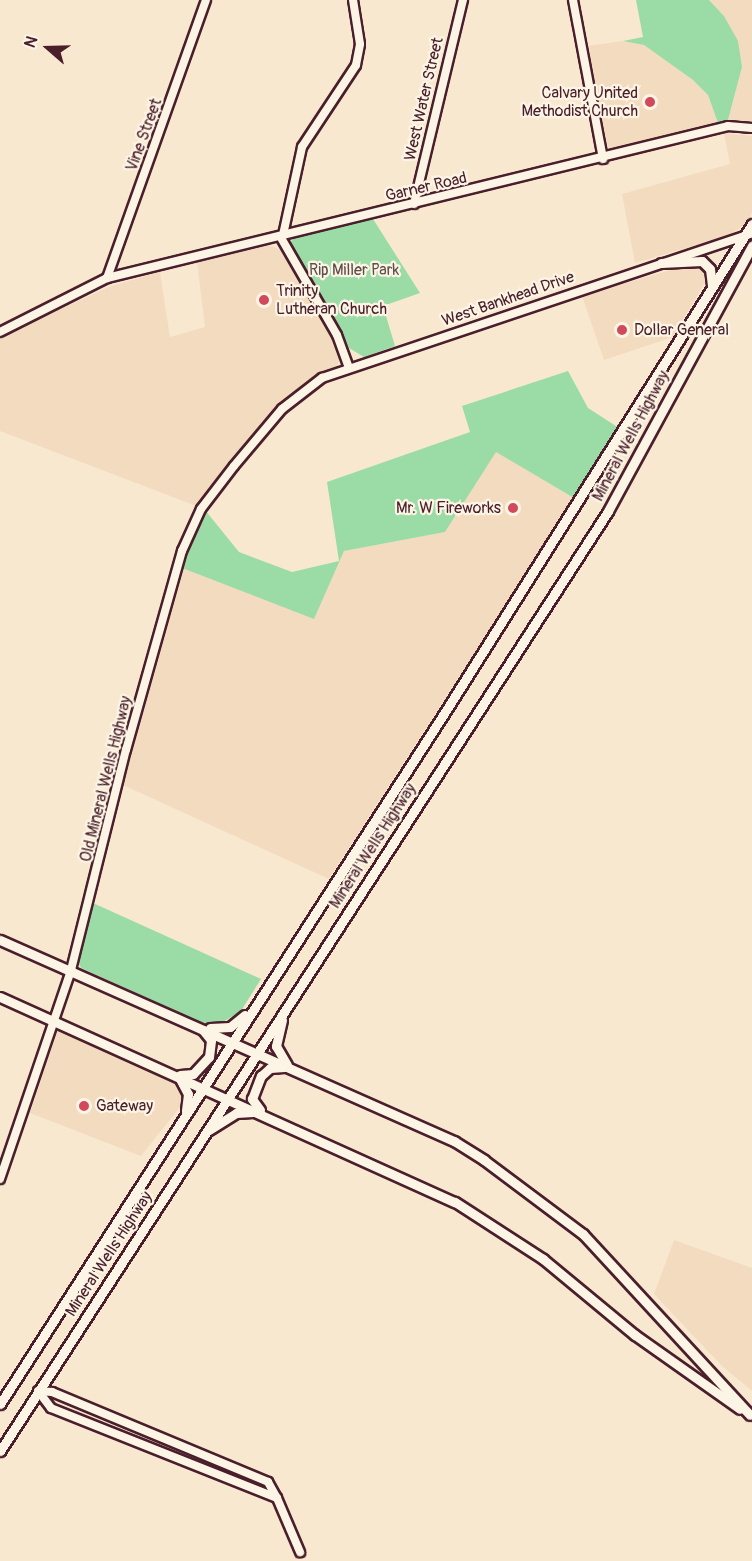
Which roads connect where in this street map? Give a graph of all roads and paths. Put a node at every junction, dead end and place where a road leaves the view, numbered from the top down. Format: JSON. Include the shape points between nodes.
{"nodes":[{"id":1,"x":206,"y":0,"type":"edge"},
{"id":2,"x":353,"y":0,"type":"edge"},
{"id":3,"x":463,"y":0,"type":"edge"},
{"id":4,"x":573,"y":0,"type":"edge"},
{"id":5,"x":752,"y":128,"type":"edge"},
{"id":6,"x":603,"y":159,"type":"junction"},
{"id":7,"x":414,"y":204,"type":"junction"},
{"id":8,"x":752,"y":224,"type":"edge"},
{"id":9,"x":748,"y":234,"type":"edge"},
{"id":10,"x":282,"y":235,"type":"junction"},
{"id":11,"x":752,"y":246,"type":"edge"},
{"id":12,"x":661,"y":263,"type":"junction"},
{"id":13,"x":107,"y":278,"type":"junction"},
{"id":14,"x":712,"y":288,"type":"junction"},
{"id":15,"x":0,"y":332,"type":"edge"},
{"id":16,"x":349,"y":368,"type":"junction"},
{"id":17,"x":282,"y":409,"type":"joint"},
{"id":18,"x":0,"y":940,"type":"edge"},
{"id":19,"x":71,"y":970,"type":"junction"},
{"id":20,"x":0,"y":997,"type":"edge"},
{"id":21,"x":256,"y":1003,"type":"junction"},
{"id":22,"x":288,"y":1004,"type":"junction"},
{"id":23,"x":56,"y":1021,"type":"junction"},
{"id":24,"x":201,"y":1028,"type":"junction"},
{"id":25,"x":232,"y":1041,"type":"junction"},
{"id":26,"x":257,"y":1053,"type":"junction"},
{"id":27,"x":289,"y":1067,"type":"junction"},
{"id":28,"x":178,"y":1075,"type":"junction"},
{"id":29,"x":203,"y":1087,"type":"junction"},
{"id":30,"x":228,"y":1098,"type":"junction"},
{"id":31,"x":261,"y":1113,"type":"junction"},
{"id":32,"x":185,"y":1115,"type":"junction"},
{"id":33,"x":203,"y":1134,"type":"junction"},
{"id":34,"x":0,"y":1179,"type":"edge"},
{"id":35,"x":38,"y":1391,"type":"junction"},
{"id":36,"x":0,"y":1404,"type":"edge"},
{"id":37,"x":751,"y":1416,"type":"edge"},
{"id":38,"x":123,"y":1422,"type":"junction"},
{"id":39,"x":120,"y":1436,"type":"junction"},
{"id":40,"x":0,"y":1451,"type":"edge"},
{"id":41,"x":277,"y":1498,"type":"junction"},
{"id":42,"x":300,"y":1552,"type":"dead end"}],
"edges":[{"from":1,"to":13,"type":"street","name":"Vine Street"},
{"from":2,"to":10,"type":"street","via":[[360,44],[356,65],[302,147]]},
{"from":3,"to":7,"type":"street","name":"West Water Street"},
{"from":4,"to":6,"type":"street"},
{"from":5,"to":6,"type":"street","name":"Garner Road","via":[[728,126]]},
{"from":6,"to":7,"type":"street","name":"Garner Road"},
{"from":7,"to":10,"type":"street","name":"Garner Road"},
{"from":8,"to":9,"type":"main road","name":"Mineral Wells Highway"},
{"from":9,"to":12,"type":"street","name":"West Bankhead Drive"},
{"from":9,"to":14,"type":"main road","name":"Mineral Wells Highway"},
{"from":10,"to":13,"type":"street","name":"Garner Road"},
{"from":10,"to":16,"type":"street","via":[[337,335]]},
{"from":11,"to":22,"type":"main road","name":"Mineral Wells Highway","via":[[608,511]]},
{"from":12,"to":14,"type":"main road","via":[[702,261],[712,274]]},
{"from":12,"to":16,"type":"street","name":"West Bankhead Drive"},
{"from":13,"to":15,"type":"street","name":"Garner Road"},
{"from":14,"to":21,"type":"main road","name":"Mineral Wells Highway"},
{"from":16,"to":17,"type":"street","name":"West Bankhead Drive","via":[[310,385]]},
{"from":17,"to":19,"type":"street","name":"Old Mineral Wells Highway","via":[[201,509],[182,551],[126,750]]},
{"from":18,"to":19,"type":"main road"},
{"from":19,"to":23,"type":"street","name":"Old Mineral Wells Highway"},
{"from":19,"to":24,"type":"main road"},
{"from":20,"to":23,"type":"main road"},
{"from":21,"to":24,"type":"main road","via":[[231,1027]]},
{"from":21,"to":25,"type":"main road","name":"Mineral Wells Highway"},
{"from":22,"to":26,"type":"main road","name":"Mineral Wells Highway"},
{"from":22,"to":27,"type":"main road","via":[[276,1046]]},
{"from":23,"to":28,"type":"main road"},
{"from":23,"to":34,"type":"street","name":"Old Mineral Wells Highway"},
{"from":24,"to":25,"type":"main road"},
{"from":24,"to":28,"type":"main road","via":[[211,1040],[209,1057],[193,1074]]},
{"from":25,"to":26,"type":"main road"},
{"from":25,"to":29,"type":"main road","name":"Mineral Wells Highway"},
{"from":26,"to":27,"type":"main road"},
{"from":26,"to":30,"type":"main road","name":"Mineral Wells Highway"},
{"from":27,"to":31,"type":"main road","via":[[270,1068],[261,1076],[252,1099]]},
{"from":27,"to":37,"type":"main road","via":[[454,1141],[536,1196],[615,1264]]},
{"from":28,"to":29,"type":"main road"},
{"from":28,"to":32,"type":"main road","via":[[188,1094]]},
{"from":29,"to":30,"type":"main road"},
{"from":29,"to":32,"type":"main road","name":"Mineral Wells Highway"},
{"from":30,"to":31,"type":"main road"},
{"from":30,"to":33,"type":"main road","name":"Mineral Wells Highway"},
{"from":31,"to":33,"type":"main road","via":[[236,1113]]},
{"from":31,"to":37,"type":"main road","via":[[408,1179],[486,1220],[571,1281],[683,1371]]},
{"from":32,"to":36,"type":"main road","name":"Mineral Wells Highway"},
{"from":33,"to":35,"type":"main road","name":"Mineral Wells Highway"},
{"from":35,"to":38,"type":"street","via":[[52,1392]]},
{"from":35,"to":39,"type":"street","via":[[51,1408]]},
{"from":35,"to":40,"type":"main road","name":"Mineral Wells Highway"},
{"from":38,"to":39,"type":"street"},
{"from":38,"to":41,"type":"street","via":[[250,1472],[268,1482]]},
{"from":39,"to":41,"type":"street"},
{"from":41,"to":42,"type":"street"}]}
